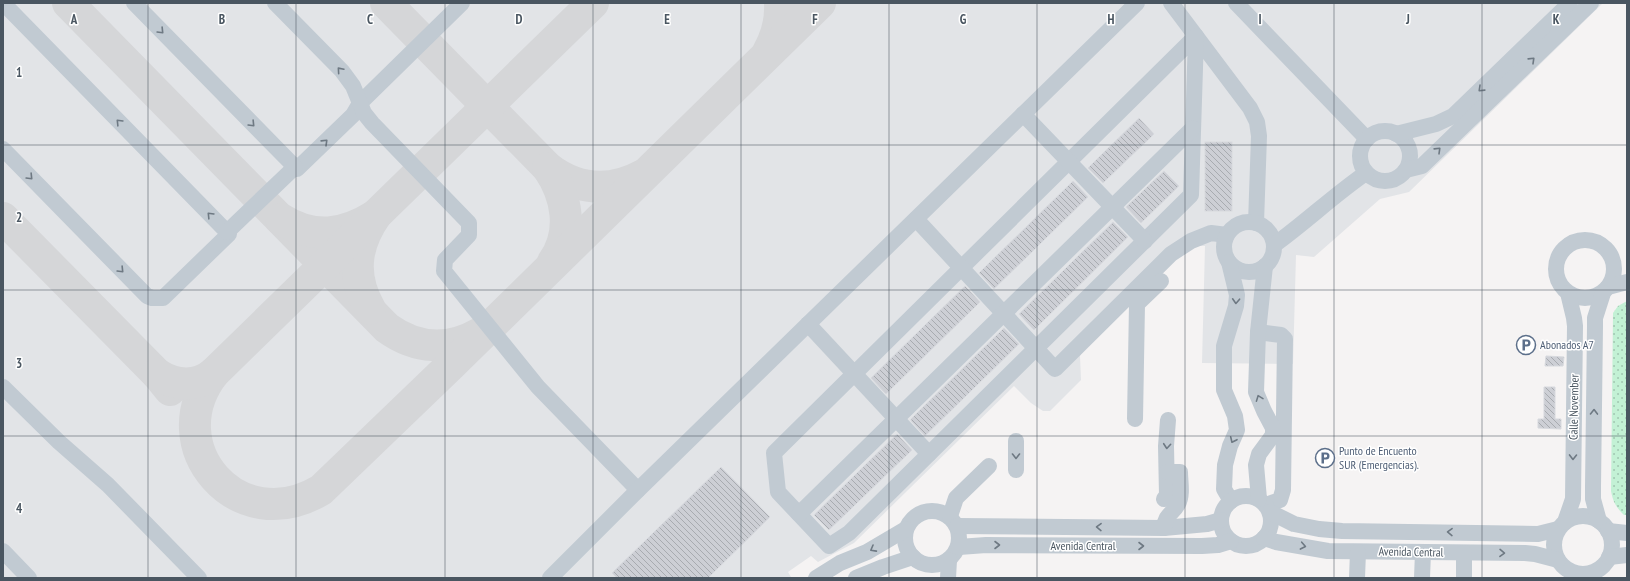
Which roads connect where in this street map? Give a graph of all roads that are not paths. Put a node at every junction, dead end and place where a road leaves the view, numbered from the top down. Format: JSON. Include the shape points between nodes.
{"nodes":[{"id":1,"x":3,"y":3,"type":"edge"},
{"id":2,"x":134,"y":3,"type":"edge"},
{"id":3,"x":275,"y":3,"type":"edge"},
{"id":4,"x":462,"y":3,"type":"edge"},
{"id":5,"x":1137,"y":3,"type":"edge"},
{"id":6,"x":1171,"y":3,"type":"edge"},
{"id":7,"x":1236,"y":3,"type":"edge"},
{"id":8,"x":1570,"y":3,"type":"edge"},
{"id":9,"x":1591,"y":3,"type":"edge"},
{"id":10,"x":1196,"y":36,"type":"junction"},
{"id":11,"x":360,"y":103,"type":"junction"},
{"id":12,"x":1023,"y":114,"type":"junction"},
{"id":13,"x":1193,"y":128,"type":"junction"},
{"id":14,"x":1396,"y":134,"type":"junction"},
{"id":15,"x":1367,"y":139,"type":"junction"},
{"id":16,"x":3,"y":149,"type":"edge"},
{"id":17,"x":1069,"y":161,"type":"junction"},
{"id":18,"x":296,"y":168,"type":"junction"},
{"id":19,"x":1406,"y":170,"type":"junction"},
{"id":20,"x":1366,"y":173,"type":"junction"},
{"id":21,"x":1113,"y":207,"type":"junction"},
{"id":22,"x":916,"y":219,"type":"junction"},
{"id":23,"x":1256,"y":223,"type":"junction"},
{"id":24,"x":227,"y":232,"type":"junction"},
{"id":25,"x":1227,"y":234,"type":"junction"},
{"id":26,"x":1145,"y":240,"type":"junction"},
{"id":27,"x":1274,"y":245,"type":"junction"},
{"id":28,"x":1610,"y":252,"type":"junction"},
{"id":29,"x":1627,"y":257,"type":"edge"},
{"id":30,"x":1229,"y":262,"type":"junction"},
{"id":31,"x":1266,"y":266,"type":"junction"},
{"id":32,"x":961,"y":268,"type":"junction"},
{"id":33,"x":1161,"y":281,"type":"dead end"},
{"id":34,"x":1627,"y":282,"type":"edge"},
{"id":35,"x":1605,"y":290,"type":"junction"},
{"id":36,"x":1568,"y":293,"type":"junction"},
{"id":37,"x":1004,"y":314,"type":"junction"},
{"id":38,"x":808,"y":324,"type":"junction"},
{"id":39,"x":1258,"y":332,"type":"junction"},
{"id":40,"x":1036,"y":348,"type":"junction"},
{"id":41,"x":855,"y":373,"type":"junction"},
{"id":42,"x":3,"y":387,"type":"edge"},
{"id":43,"x":897,"y":418,"type":"junction"},
{"id":44,"x":1135,"y":419,"type":"dead end"},
{"id":45,"x":1168,"y":420,"type":"dead end"},
{"id":46,"x":1016,"y":441,"type":"dead end"},
{"id":47,"x":929,"y":454,"type":"junction"},
{"id":48,"x":1016,"y":470,"type":"dead end"},
{"id":49,"x":1174,"y":472,"type":"junction"},
{"id":50,"x":638,"y":490,"type":"junction"},
{"id":51,"x":955,"y":492,"type":"dead end"},
{"id":52,"x":1164,"y":499,"type":"dead end"},
{"id":53,"x":1230,"y":501,"type":"junction"},
{"id":54,"x":1265,"y":505,"type":"junction"},
{"id":55,"x":799,"y":514,"type":"junction"},
{"id":56,"x":1221,"y":520,"type":"junction"},
{"id":57,"x":953,"y":521,"type":"junction"},
{"id":58,"x":1562,"y":525,"type":"junction"},
{"id":59,"x":1603,"y":526,"type":"junction"},
{"id":60,"x":1167,"y":527,"type":"junction"},
{"id":61,"x":906,"y":529,"type":"junction"},
{"id":62,"x":1627,"y":533,"type":"edge"},
{"id":63,"x":1264,"y":538,"type":"junction"},
{"id":64,"x":1231,"y":541,"type":"junction"},
{"id":65,"x":3,"y":551,"type":"edge"},
{"id":66,"x":1358,"y":552,"type":"junction"},
{"id":67,"x":1428,"y":552,"type":"junction"},
{"id":68,"x":954,"y":553,"type":"junction"},
{"id":69,"x":1469,"y":553,"type":"junction"},
{"id":70,"x":1627,"y":555,"type":"edge"},
{"id":71,"x":1609,"y":558,"type":"junction"},
{"id":72,"x":922,"y":567,"type":"edge"},
{"id":73,"x":1563,"y":568,"type":"edge"},
{"id":74,"x":1597,"y":574,"type":"edge"},
{"id":75,"x":29,"y":578,"type":"edge"},
{"id":76,"x":199,"y":578,"type":"edge"},
{"id":77,"x":550,"y":578,"type":"edge"},
{"id":78,"x":816,"y":578,"type":"edge"},
{"id":79,"x":856,"y":578,"type":"edge"},
{"id":80,"x":948,"y":578,"type":"edge"},
{"id":81,"x":1357,"y":578,"type":"edge"},
{"id":82,"x":1422,"y":578,"type":"edge"},
{"id":83,"x":1433,"y":578,"type":"edge"},
{"id":84,"x":1464,"y":578,"type":"edge"},
{"id":85,"x":1474,"y":578,"type":"edge"}],
"edges":[{"from":24,"to":1,"type":"street","one_way":true},
{"from":2,"to":18,"type":"street","one_way":true},
{"from":11,"to":3,"type":"street","one_way":true,"via":[[353,86],[342,71]]},
{"from":4,"to":11,"type":"street"},
{"from":5,"to":12,"type":"street"},
{"from":6,"to":10,"type":"street"},
{"from":7,"to":15,"type":"street"},
{"from":8,"to":14,"type":"street","one_way":true,"via":[[1453,116],[1436,124]]},
{"from":19,"to":9,"type":"street","one_way":true,"via":[[1422,166]]},
{"from":10,"to":13,"type":"street"},
{"from":10,"to":17,"type":"street"},
{"from":10,"to":23,"type":"street","via":[[1250,108],[1257,122],[1259,136]]},
{"from":18,"to":11,"type":"street","one_way":true,"via":[[353,114]]},
{"from":11,"to":50,"type":"street","via":[[372,123],[468,223],[469,235],[445,260],[444,271],[538,387]]},
{"from":12,"to":17,"type":"street"},
{"from":12,"to":22,"type":"street"},
{"from":13,"to":21,"type":"street"},
{"from":13,"to":26,"type":"street","via":[[1191,195]]},
{"from":14,"to":15,"type":"street","via":[[1389,131],[1381,132]]},
{"from":14,"to":19,"type":"street","via":[[1408,146],[1410,162]]},
{"from":15,"to":20,"type":"street","via":[[1362,145],[1360,160]]},
{"from":16,"to":24,"type":"street","one_way":true,"via":[[147,296],[152,298],[163,298],[229,234]]},
{"from":17,"to":21,"type":"street"},
{"from":17,"to":32,"type":"street"},
{"from":18,"to":24,"type":"street"},
{"from":19,"to":20,"type":"street","via":[[1401,176],[1387,181],[1380,181]]},
{"from":20,"to":27,"type":"street"},
{"from":21,"to":26,"type":"street"},
{"from":21,"to":37,"type":"street"},
{"from":22,"to":32,"type":"street"},
{"from":22,"to":38,"type":"street"},
{"from":23,"to":25,"type":"street","via":[[1240,224]]},
{"from":23,"to":27,"type":"street","via":[[1269,231]]},
{"from":25,"to":30,"type":"street","via":[[1224,249]]},
{"from":25,"to":40,"type":"street","via":[[1211,233],[1191,240],[1171,254],[1055,369]]},
{"from":26,"to":40,"type":"street"},
{"from":27,"to":31,"type":"street","via":[[1274,253]]},
{"from":28,"to":29,"type":"street"},
{"from":28,"to":35,"type":"street","via":[[1615,270],[1613,279]]},
{"from":28,"to":36,"type":"street","via":[[1599,243],[1586,239],[1576,241],[1561,251],[1557,260],[1557,278]]},
{"from":30,"to":31,"type":"street","via":[[1235,268],[1251,272]]},
{"from":30,"to":53,"type":"street","one_way":true,"via":[[1236,306],[1224,346],[1224,390],[1238,430],[1225,465],[1224,489]]},
{"from":31,"to":39,"type":"street"},
{"from":32,"to":37,"type":"street"},
{"from":32,"to":41,"type":"street"},
{"from":33,"to":44,"type":"street","via":[[1137,304]]},
{"from":34,"to":35,"type":"street"},
{"from":35,"to":36,"type":"street","via":[[1594,297],[1585,298]]},
{"from":59,"to":35,"type":"street","name":"Calle November","one_way":true,"via":[[1593,499],[1593,487],[1595,326]]},
{"from":36,"to":58,"type":"street","name":"Calle November","one_way":true,"via":[[1575,326],[1573,499]]},
{"from":37,"to":40,"type":"street"},
{"from":37,"to":43,"type":"street"},
{"from":38,"to":41,"type":"street"},
{"from":38,"to":50,"type":"street"},
{"from":54,"to":39,"type":"street","one_way":true,"via":[[1256,465],[1259,454],[1273,434],[1273,428],[1256,392]]},
{"from":39,"to":54,"type":"street","via":[[1281,335],[1285,339],[1284,475],[1280,500]]},
{"from":40,"to":47,"type":"street"},
{"from":41,"to":43,"type":"street"},
{"from":41,"to":55,"type":"street","via":[[774,453],[778,492]]},
{"from":42,"to":76,"type":"street","via":[[108,485]]},
{"from":43,"to":47,"type":"street"},
{"from":43,"to":55,"type":"street"},
{"from":45,"to":49,"type":"street","one_way":true},
{"from":46,"to":48,"type":"street","one_way":true},
{"from":47,"to":55,"type":"street","via":[[849,533],[829,546]]},
{"from":49,"to":52,"type":"street"},
{"from":49,"to":60,"type":"street","via":[[1191,472],[1190,501]]},
{"from":50,"to":77,"type":"street"},
{"from":51,"to":57,"type":"street"},
{"from":53,"to":54,"type":"street","via":[[1240,496],[1250,496]]},
{"from":53,"to":56,"type":"street"},
{"from":58,"to":54,"type":"street","name":"Avenida Central","one_way":true,"via":[[1538,534],[1342,531],[1294,524]]},
{"from":54,"to":63,"type":"street","via":[[1271,521],[1270,530]]},
{"from":56,"to":60,"type":"street","name":"Avenida Central","via":[[1207,524]]},
{"from":56,"to":64,"type":"street","via":[[1224,532]]},
{"from":60,"to":57,"type":"street","name":"Avenida Central","one_way":true},
{"from":57,"to":61,"type":"street","via":[[938,511],[929,511],[919,514]]},
{"from":57,"to":68,"type":"street","via":[[960,538]]},
{"from":58,"to":59,"type":"street","via":[[1573,517],[1582,516],[1590,517]]},
{"from":58,"to":73,"type":"street","via":[[1555,536],[1554,545]]},
{"from":59,"to":62,"type":"street"},
{"from":59,"to":71,"type":"street","via":[[1611,540]]},
{"from":61,"to":72,"type":"street","via":[[907,548]]},
{"from":61,"to":78,"type":"street","one_way":true},
{"from":63,"to":64,"type":"street","via":[[1254,544],[1242,545]]},
{"from":63,"to":66,"type":"street","name":"Avenida Central","one_way":true,"via":[[1328,551]]},
{"from":68,"to":64,"type":"street","name":"Avenida Central","one_way":true,"via":[[986,545],[1202,546]]},
{"from":65,"to":75,"type":"street"},
{"from":66,"to":67,"type":"street","name":"Avenida Central"},
{"from":66,"to":81,"type":"street"},
{"from":67,"to":69,"type":"street","name":"Avenida Central"},
{"from":67,"to":82,"type":"street"},
{"from":67,"to":83,"type":"street"},
{"from":68,"to":72,"type":"street","via":[[937,565]]},
{"from":68,"to":80,"type":"street"},
{"from":69,"to":73,"type":"street","name":"Avenida Central","one_way":true,"via":[[1535,554]]},
{"from":69,"to":84,"type":"street"},
{"from":69,"to":85,"type":"street"},
{"from":70,"to":71,"type":"street"},
{"from":71,"to":74,"type":"street"},
{"from":72,"to":79,"type":"street","via":[[883,567]]},
{"from":73,"to":74,"type":"street","via":[[1580,574]]}]}
